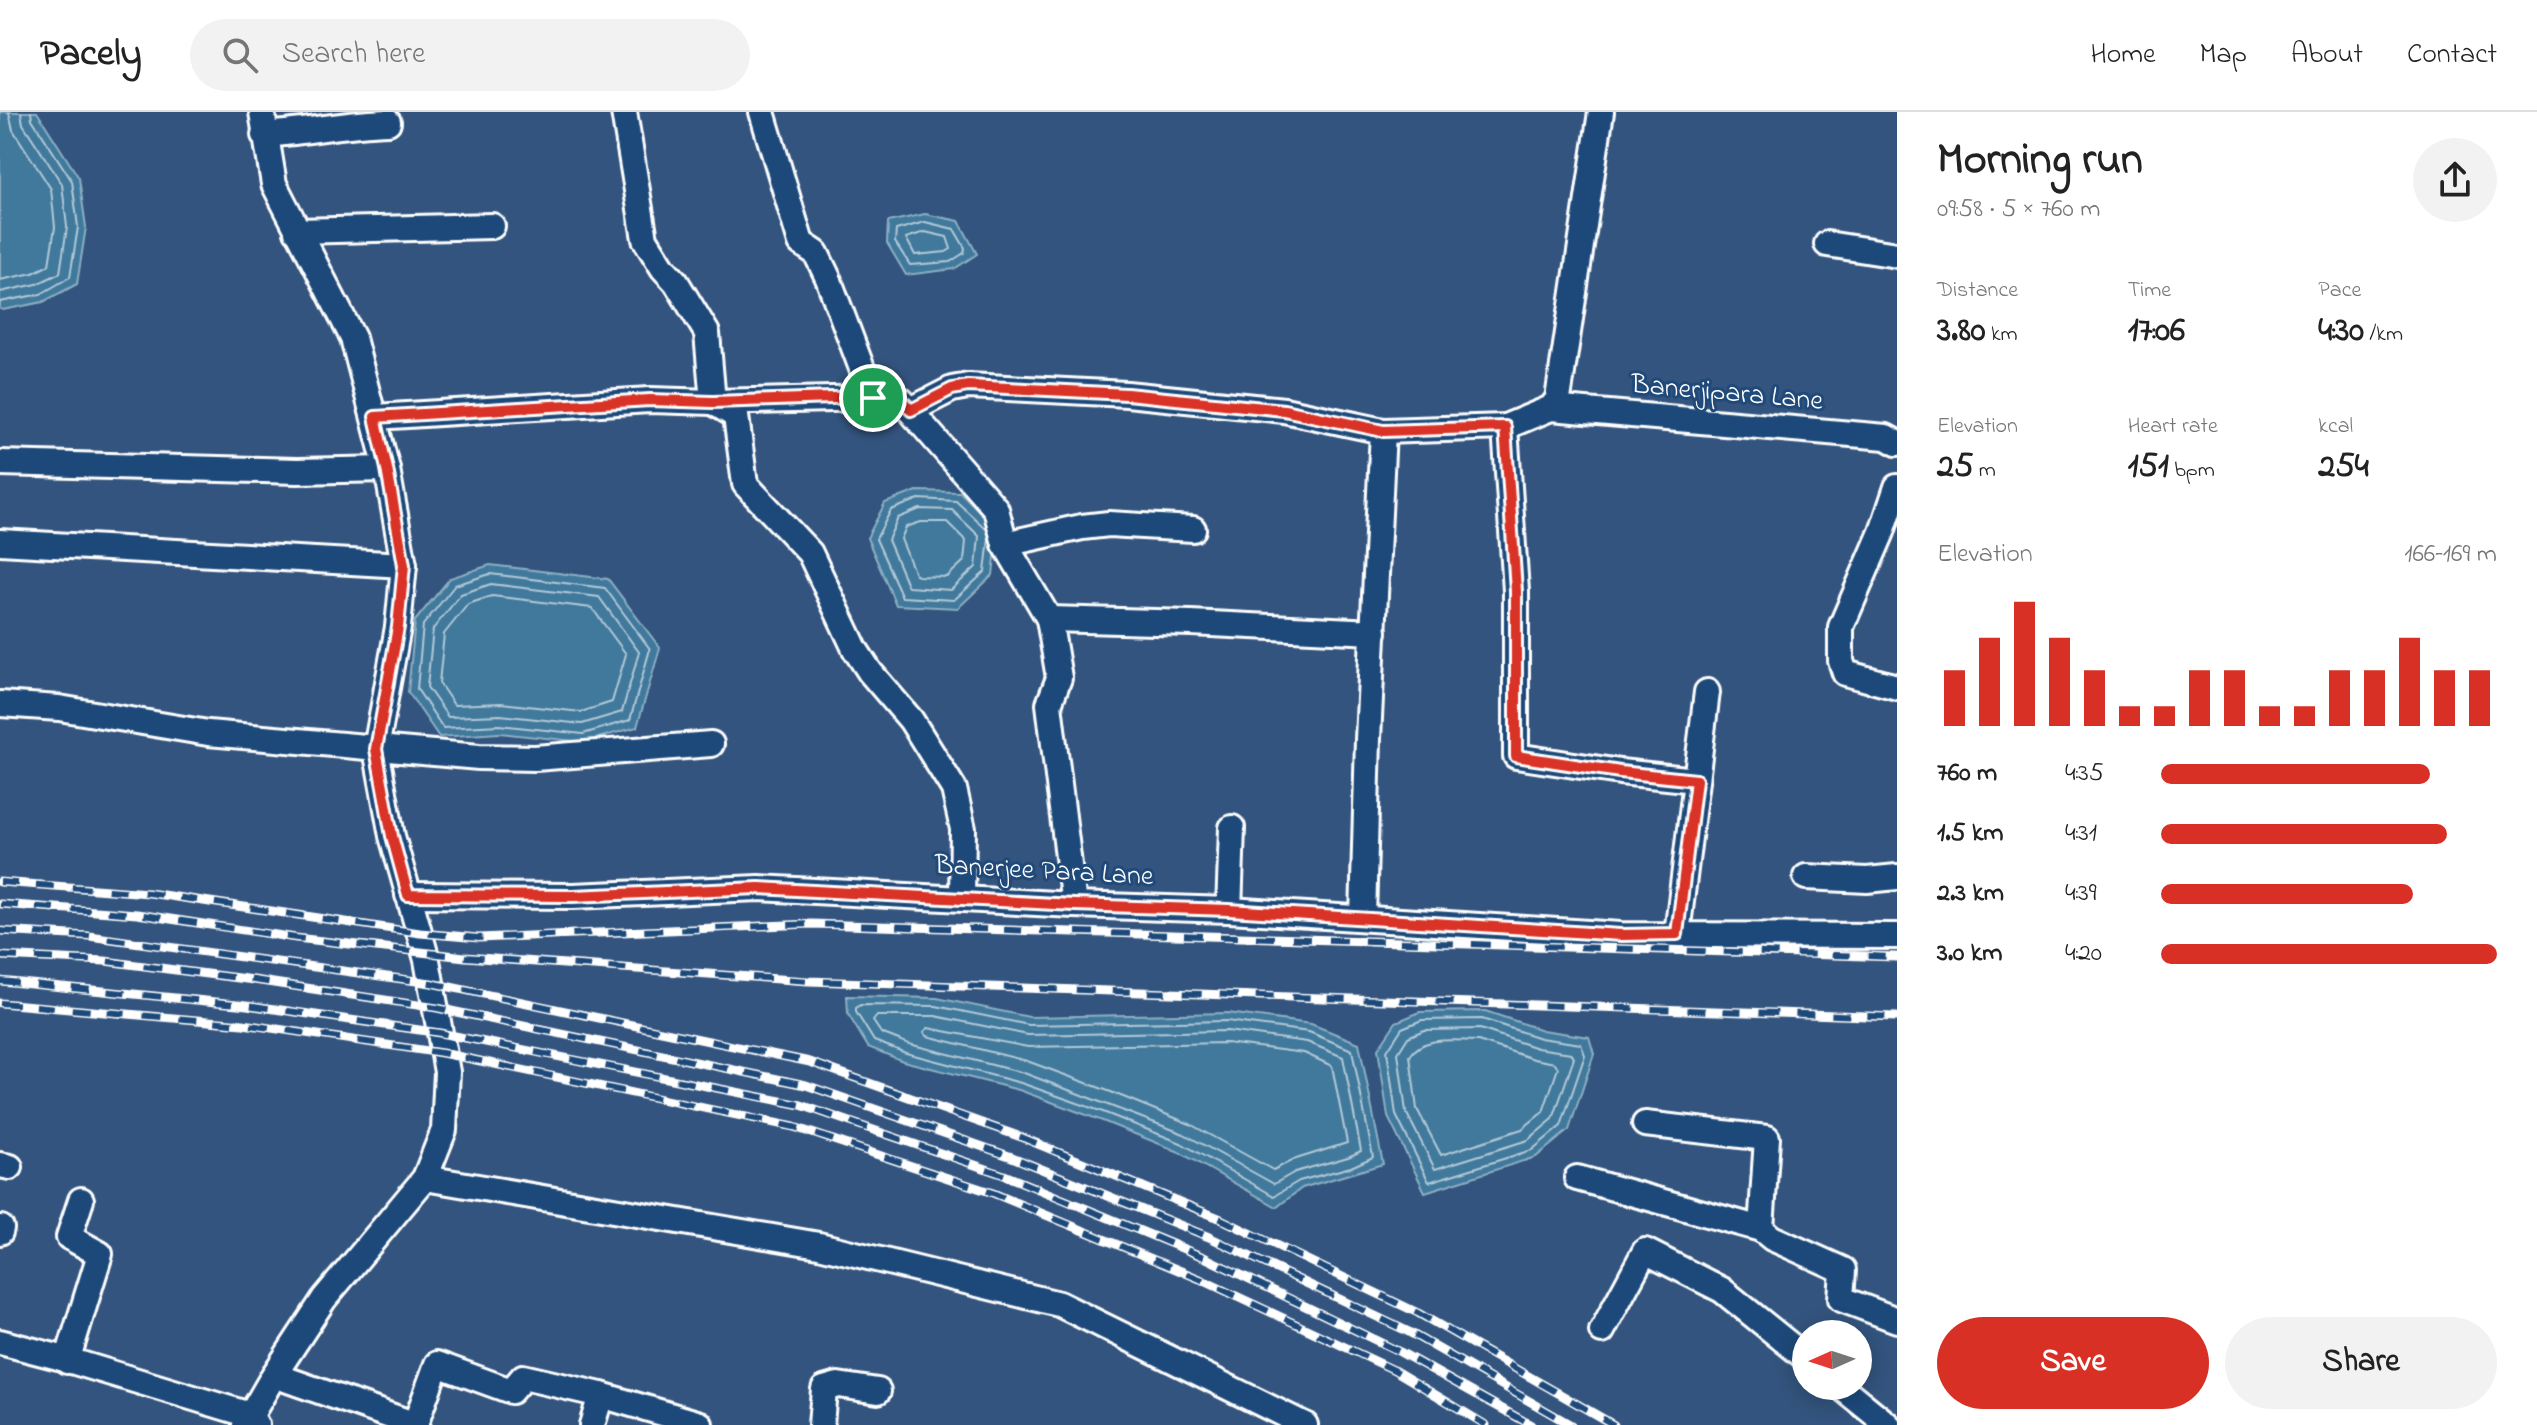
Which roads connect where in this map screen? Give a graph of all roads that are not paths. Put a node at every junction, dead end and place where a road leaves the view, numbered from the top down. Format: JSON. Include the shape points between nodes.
{"nodes":[{"id":1,"x":624,"y":112,"type":"edge"},
{"id":2,"x":762,"y":112,"type":"edge"},
{"id":3,"x":1601,"y":112,"type":"edge"},
{"id":4,"x":388,"y":122,"type":"dead end"},
{"id":5,"x":263,"y":123,"type":"edge"},
{"id":6,"x":492,"y":226,"type":"dead end"},
{"id":7,"x":297,"y":231,"type":"junction"},
{"id":8,"x":1827,"y":244,"type":"dead end"},
{"id":9,"x":1897,"y":255,"type":"edge"},
{"id":10,"x":873,"y":398,"type":"junction"},
{"id":11,"x":713,"y":402,"type":"junction"},
{"id":12,"x":1551,"y":408,"type":"junction"},
{"id":13,"x":911,"y":410,"type":"junction"},
{"id":14,"x":375,"y":417,"type":"junction"},
{"id":15,"x":1505,"y":427,"type":"junction"},
{"id":16,"x":1383,"y":431,"type":"junction"},
{"id":17,"x":1896,"y":440,"type":"edge"},
{"id":18,"x":0,"y":463,"type":"edge"},
{"id":19,"x":387,"y":469,"type":"junction"},
{"id":20,"x":1897,"y":487,"type":"edge"},
{"id":21,"x":1193,"y":529,"type":"dead end"},
{"id":22,"x":0,"y":542,"type":"edge"},
{"id":23,"x":1005,"y":544,"type":"junction"},
{"id":24,"x":404,"y":565,"type":"junction"},
{"id":25,"x":1049,"y":619,"type":"junction"},
{"id":26,"x":1374,"y":632,"type":"junction"},
{"id":27,"x":1897,"y":687,"type":"edge"},
{"id":28,"x":1707,"y":692,"type":"dead end"},
{"id":29,"x":0,"y":704,"type":"edge"},
{"id":30,"x":711,"y":744,"type":"dead end"},
{"id":31,"x":376,"y":749,"type":"junction"},
{"id":32,"x":1696,"y":780,"type":"junction"},
{"id":33,"x":1232,"y":828,"type":"dead end"},
{"id":34,"x":1806,"y":877,"type":"dead end"},
{"id":35,"x":1897,"y":877,"type":"edge"},
{"id":36,"x":408,"y":895,"type":"junction"},
{"id":37,"x":962,"y":898,"type":"junction"},
{"id":38,"x":1074,"y":905,"type":"junction"},
{"id":39,"x":1229,"y":910,"type":"junction"},
{"id":40,"x":1363,"y":918,"type":"junction"},
{"id":41,"x":1677,"y":934,"type":"junction"},
{"id":42,"x":1897,"y":936,"type":"edge"},
{"id":43,"x":1645,"y":1124,"type":"dead end"},
{"id":44,"x":425,"y":1178,"type":"junction"},
{"id":45,"x":1577,"y":1178,"type":"dead end"},
{"id":46,"x":81,"y":1200,"type":"dead end"},
{"id":47,"x":1761,"y":1229,"type":"junction"},
{"id":48,"x":1897,"y":1320,"type":"edge"},
{"id":49,"x":1602,"y":1331,"type":"dead end"},
{"id":50,"x":0,"y":1342,"type":"edge"},
{"id":51,"x":1792,"y":1347,"type":"edge"},
{"id":52,"x":67,"y":1361,"type":"junction"},
{"id":53,"x":274,"y":1375,"type":"junction"},
{"id":54,"x":878,"y":1391,"type":"dead end"},
{"id":55,"x":601,"y":1395,"type":"junction"},
{"id":56,"x":1857,"y":1400,"type":"edge"},
{"id":57,"x":251,"y":1422,"type":"edge"},
{"id":58,"x":700,"y":1424,"type":"edge"},
{"id":59,"x":416,"y":1425,"type":"edge"},
{"id":60,"x":592,"y":1425,"type":"edge"},
{"id":61,"x":821,"y":1425,"type":"edge"},
{"id":62,"x":1305,"y":1425,"type":"edge"},
{"id":63,"x":1888,"y":1425,"type":"edge"}],
"edges":[{"from":1,"to":11,"type":"street","via":[[645,239],[707,333]]},
{"from":2,"to":10,"type":"street","via":[[801,243],[816,253],[828,278]]},
{"from":3,"to":12,"type":"street","via":[[1558,399]]},
{"from":4,"to":5,"type":"street","via":[[315,131]]},
{"from":5,"to":7,"type":"street","via":[[274,184]]},
{"from":6,"to":7,"type":"street"},
{"from":7,"to":14,"type":"street","via":[[353,338]]},
{"from":8,"to":9,"type":"street"},
{"from":10,"to":11,"type":"street"},
{"from":10,"to":13,"type":"street","via":[[891,396]]},
{"from":11,"to":14,"type":"street","via":[[650,400]]},
{"from":11,"to":37,"type":"street","via":[[736,416],[745,484],[810,553],[855,649],[911,720],[954,789],[963,829]]},
{"from":12,"to":15,"type":"street"},
{"from":12,"to":17,"type":"street","name":"Banerjipara Lane"},
{"from":13,"to":16,"type":"street","via":[[952,389],[984,387],[1284,410]]},
{"from":13,"to":23,"type":"street","via":[[996,509]]},
{"from":14,"to":19,"type":"street"},
{"from":15,"to":16,"type":"street"},
{"from":15,"to":32,"type":"street","via":[[1516,591],[1516,756]]},
{"from":16,"to":26,"type":"street"},
{"from":18,"to":19,"type":"street"},
{"from":19,"to":24,"type":"street"},
{"from":20,"to":27,"type":"street","via":[[1841,627],[1845,673]]},
{"from":21,"to":23,"type":"street","via":[[1109,524]]},
{"from":22,"to":24,"type":"street"},
{"from":23,"to":25,"type":"street"},
{"from":24,"to":31,"type":"street"},
{"from":25,"to":26,"type":"street"},
{"from":25,"to":38,"type":"street","via":[[1059,678],[1049,704]]},
{"from":26,"to":40,"type":"street"},
{"from":28,"to":32,"type":"street"},
{"from":29,"to":31,"type":"street","via":[[59,708],[208,733]]},
{"from":30,"to":31,"type":"street","via":[[522,758]]},
{"from":31,"to":36,"type":"street"},
{"from":32,"to":41,"type":"street"},
{"from":33,"to":39,"type":"street"},
{"from":34,"to":35,"type":"street"},
{"from":36,"to":37,"type":"street","name":"Banerjee Para Lane","via":[[573,896],[759,888]]},
{"from":36,"to":44,"type":"street","via":[[427,960],[447,1072],[444,1130]]},
{"from":37,"to":38,"type":"street","name":"Banerjee Para Lane"},
{"from":38,"to":39,"type":"street","name":"Banerjee Para Lane"},
{"from":39,"to":40,"type":"street","name":"Banerjee Para Lane"},
{"from":40,"to":41,"type":"street","name":"Banerjee Para Lane"},
{"from":41,"to":42,"type":"street","name":"Banerjee Para Lane"},
{"from":43,"to":47,"type":"street","via":[[1767,1138]]},
{"from":44,"to":53,"type":"street","via":[[324,1299]]},
{"from":44,"to":62,"type":"street","via":[[819,1245],[1059,1304]]},
{"from":45,"to":47,"type":"street"},
{"from":46,"to":52,"type":"street","via":[[69,1237],[100,1254]]},
{"from":47,"to":48,"type":"street","via":[[1843,1270],[1841,1299]]},
{"from":49,"to":51,"type":"street","via":[[1645,1251],[1722,1290]]},
{"from":50,"to":52,"type":"street"},
{"from":52,"to":57,"type":"street"},
{"from":53,"to":57,"type":"street"},
{"from":53,"to":59,"type":"street"},
{"from":54,"to":61,"type":"street","via":[[838,1385],[824,1389]]},
{"from":55,"to":58,"type":"street"},
{"from":55,"to":59,"type":"street","via":[[523,1377],[511,1391],[437,1364]]},
{"from":55,"to":60,"type":"street"},
{"from":56,"to":63,"type":"street"}]}
